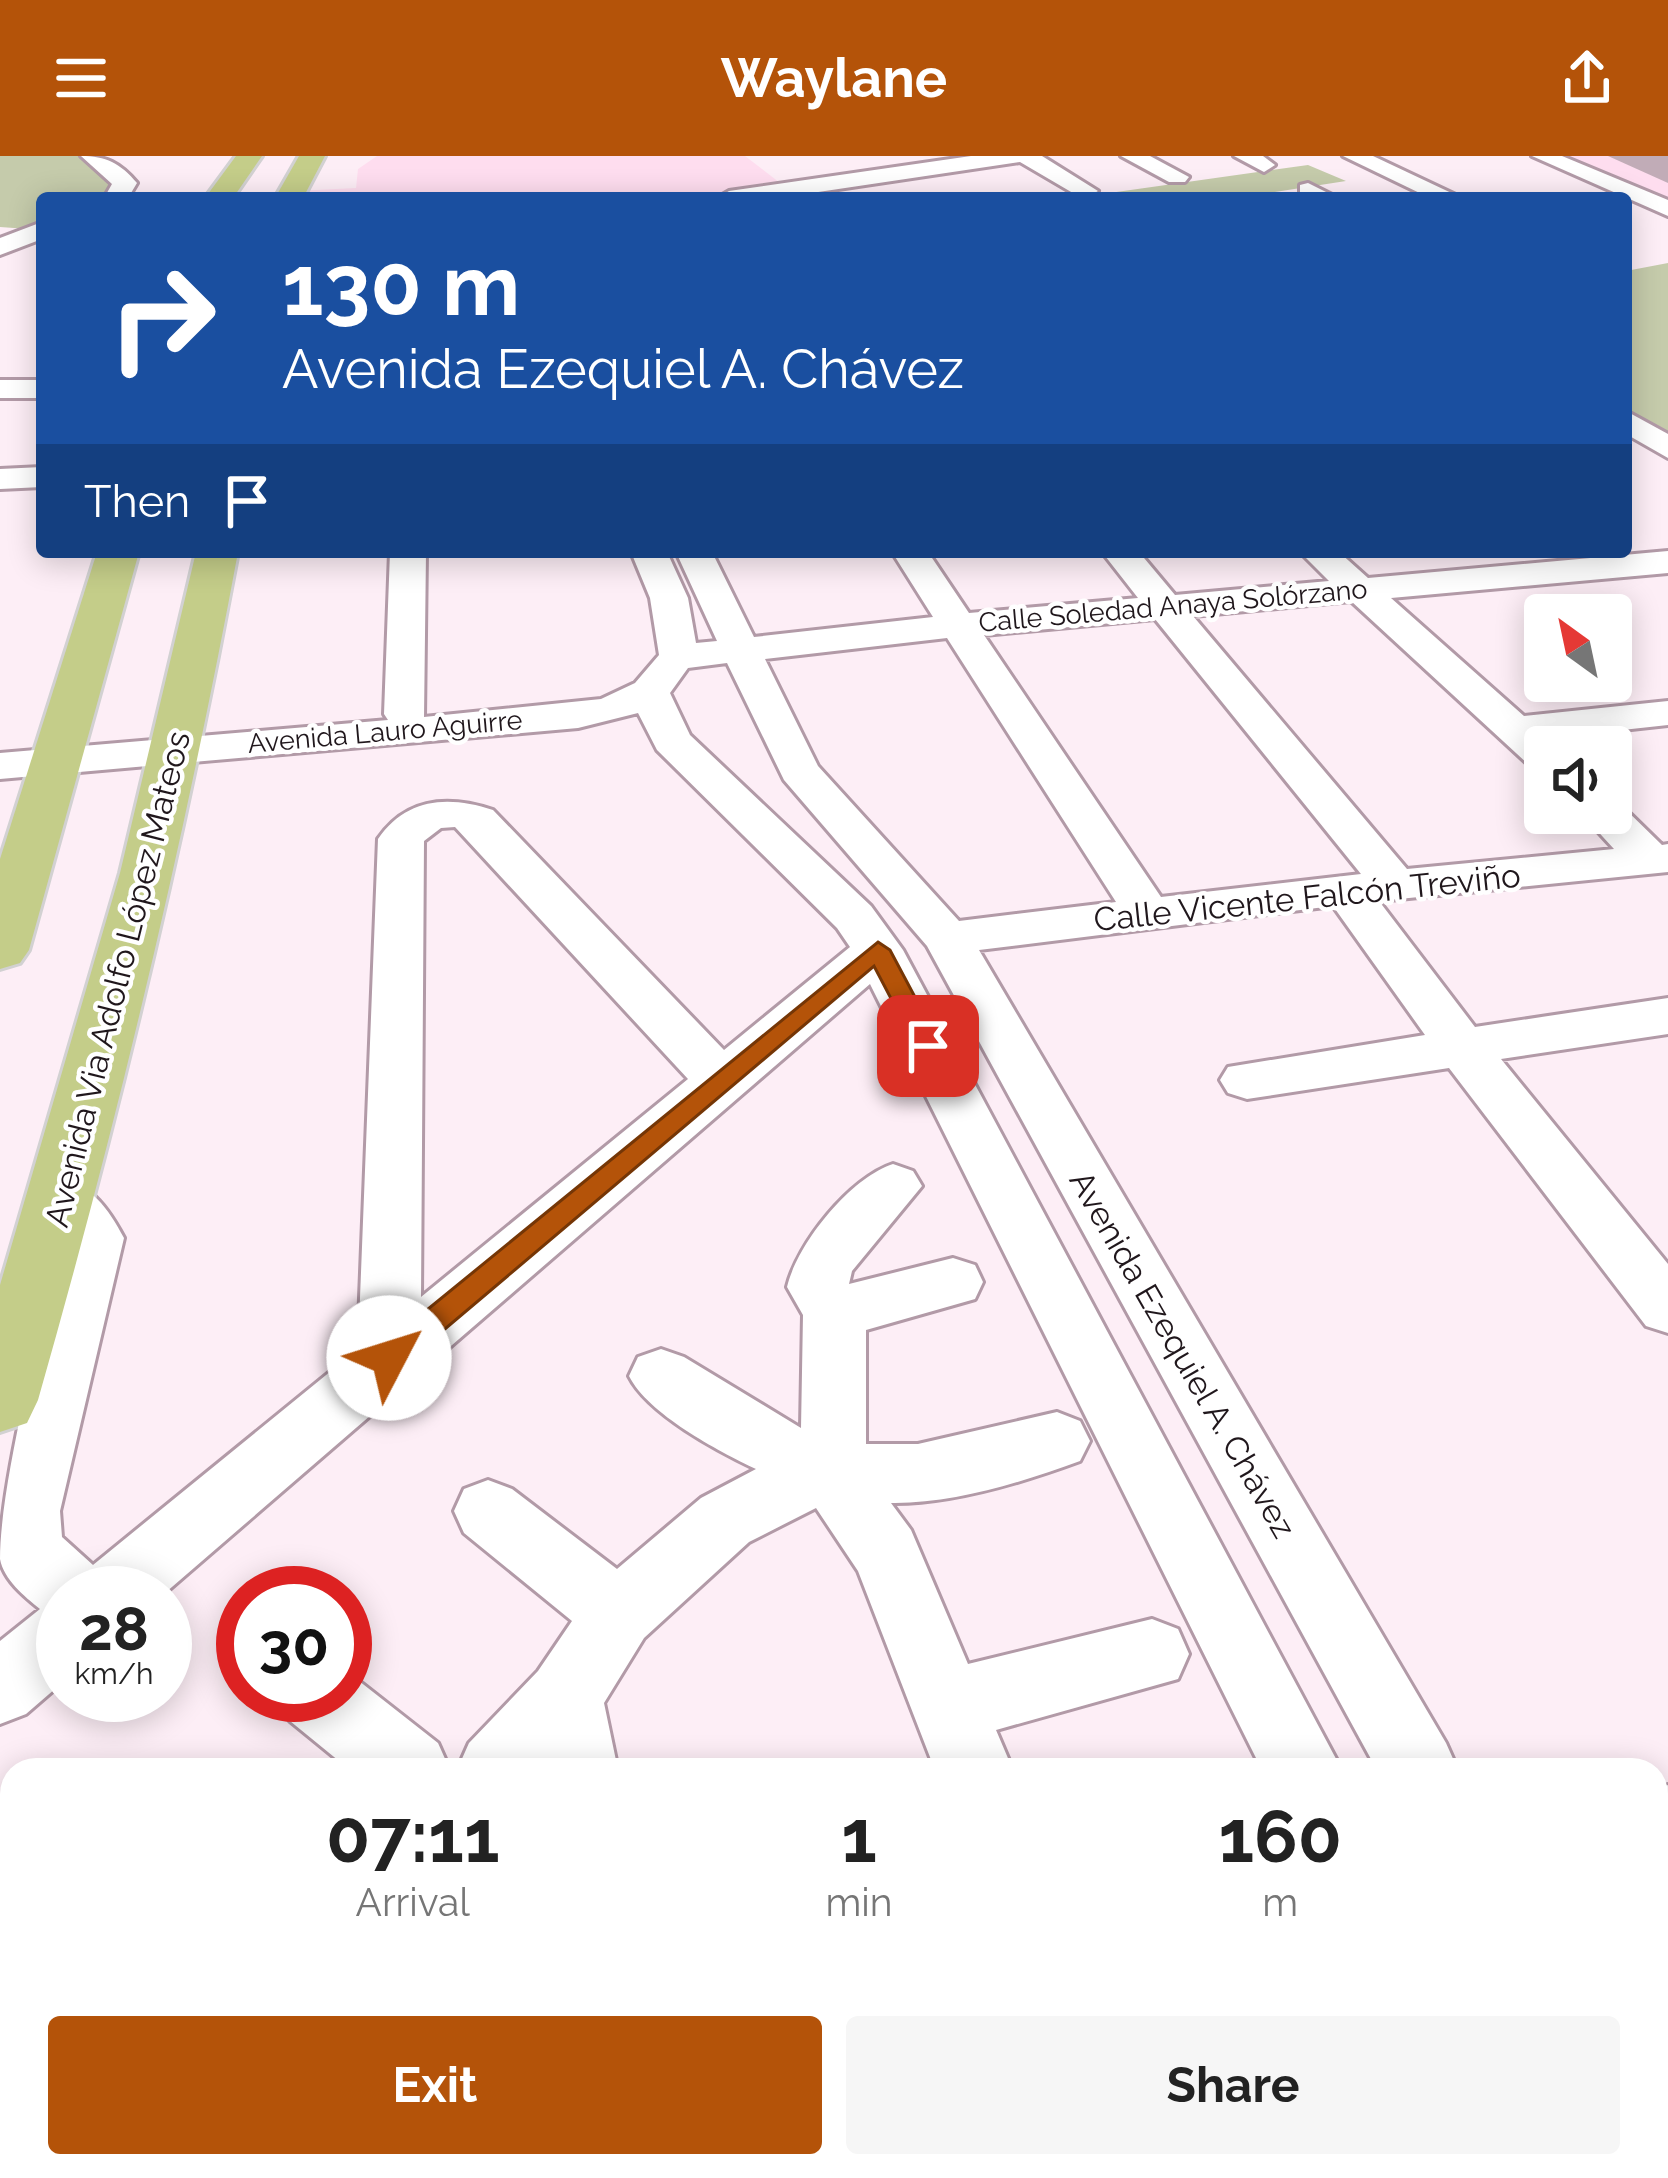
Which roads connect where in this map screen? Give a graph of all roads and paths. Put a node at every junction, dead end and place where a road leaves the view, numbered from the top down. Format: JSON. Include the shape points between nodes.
{"nodes":[{"id":1,"x":92,"y":156,"type":"edge"},
{"id":2,"x":249,"y":156,"type":"edge"},
{"id":3,"x":312,"y":156,"type":"edge"},
{"id":4,"x":1022,"y":156,"type":"edge"},
{"id":5,"x":1132,"y":156,"type":"edge"},
{"id":6,"x":1354,"y":156,"type":"edge"},
{"id":7,"x":1598,"y":156,"type":"edge"},
{"id":8,"x":1557,"y":157,"type":"edge"},
{"id":9,"x":931,"y":169,"type":"junction"},
{"id":10,"x":1177,"y":177,"type":"dead end"},
{"id":11,"x":840,"y":182,"type":"junction"},
{"id":12,"x":1668,"y":187,"type":"edge"},
{"id":13,"x":963,"y":188,"type":"dead end"},
{"id":14,"x":1086,"y":191,"type":"dead end"},
{"id":15,"x":120,"y":192,"type":"edge"},
{"id":16,"x":223,"y":192,"type":"edge"},
{"id":17,"x":292,"y":192,"type":"edge"},
{"id":18,"x":773,"y":192,"type":"edge"},
{"id":19,"x":856,"y":192,"type":"edge"},
{"id":20,"x":1436,"y":192,"type":"edge"},
{"id":21,"x":1668,"y":205,"type":"edge"},
{"id":22,"x":36,"y":232,"type":"edge"},
{"id":23,"x":0,"y":247,"type":"edge"},
{"id":24,"x":36,"y":388,"type":"edge"},
{"id":25,"x":0,"y":389,"type":"edge"},
{"id":26,"x":1632,"y":425,"type":"edge"},
{"id":27,"x":1668,"y":448,"type":"edge"},
{"id":28,"x":36,"y":477,"type":"edge"},
{"id":29,"x":0,"y":479,"type":"edge"},
{"id":30,"x":1632,"y":534,"type":"edge"},
{"id":31,"x":116,"y":558,"type":"edge"},
{"id":32,"x":216,"y":558,"type":"edge"},
{"id":33,"x":408,"y":558,"type":"edge"},
{"id":34,"x":652,"y":558,"type":"edge"},
{"id":35,"x":697,"y":558,"type":"edge"},
{"id":36,"x":914,"y":558,"type":"edge"},
{"id":37,"x":1125,"y":558,"type":"edge"},
{"id":38,"x":1324,"y":558,"type":"edge"},
{"id":39,"x":1668,"y":561,"type":"edge"},
{"id":40,"x":1540,"y":562,"type":"edge"},
{"id":41,"x":1358,"y":589,"type":"junction"},
{"id":42,"x":1170,"y":607,"type":"junction"},
{"id":43,"x":961,"y":625,"type":"junction"},
{"id":44,"x":740,"y":650,"type":"junction"},
{"id":45,"x":679,"y":657,"type":"junction"},
{"id":46,"x":649,"y":692,"type":"junction"},
{"id":47,"x":1668,"y":712,"type":"edge"},
{"id":48,"x":406,"y":714,"type":"dead end"},
{"id":49,"x":1606,"y":726,"type":"edge"},
{"id":50,"x":1524,"y":738,"type":"edge"},
{"id":51,"x":672,"y":741,"type":"junction"},
{"id":52,"x":175,"y":764,"type":"junction"},
{"id":53,"x":0,"y":766,"type":"edge"},
{"id":54,"x":799,"y":771,"type":"junction"},
{"id":55,"x":36,"y":782,"type":"edge"},
{"id":56,"x":724,"y":789,"type":"junction"},
{"id":57,"x":1629,"y":834,"type":"edge"},
{"id":58,"x":1659,"y":859,"type":"edge"},
{"id":59,"x":1371,"y":888,"type":"junction"},
{"id":60,"x":1148,"y":914,"type":"junction"},
{"id":61,"x":947,"y":938,"type":"junction"},
{"id":62,"x":0,"y":950,"type":"edge"},
{"id":63,"x":878,"y":950,"type":"junction"},
{"id":64,"x":1668,"y":1016,"type":"edge"},
{"id":65,"x":1462,"y":1047,"type":"junction"},
{"id":66,"x":720,"y":1080,"type":"junction"},
{"id":67,"x":1246,"y":1080,"type":"dead end"},
{"id":68,"x":893,"y":1186,"type":"dead end"},
{"id":69,"x":63,"y":1199,"type":"junction"},
{"id":70,"x":953,"y":1282,"type":"dead end"},
{"id":71,"x":1668,"y":1308,"type":"edge"},
{"id":72,"x":834,"y":1313,"type":"junction"},
{"id":73,"x":389,"y":1358,"type":"junction"},
{"id":74,"x":661,"y":1376,"type":"dead end"},
{"id":75,"x":0,"y":1400,"type":"edge"},
{"id":76,"x":1057,"y":1441,"type":"dead end"},
{"id":77,"x":830,"y":1473,"type":"junction"},
{"id":78,"x":488,"y":1511,"type":"dead end"},
{"id":79,"x":42,"y":1566,"type":"edge"},
{"id":80,"x":145,"y":1566,"type":"edge"},
{"id":81,"x":618,"y":1614,"type":"junction"},
{"id":82,"x":1152,"y":1654,"type":"dead end"},
{"id":83,"x":36,"y":1658,"type":"edge"},
{"id":84,"x":0,"y":1688,"type":"edge"},
{"id":85,"x":565,"y":1697,"type":"junction"},
{"id":86,"x":351,"y":1722,"type":"edge"},
{"id":87,"x":962,"y":1737,"type":"edge"},
{"id":88,"x":397,"y":1758,"type":"edge"},
{"id":89,"x":507,"y":1758,"type":"edge"},
{"id":90,"x":577,"y":1758,"type":"edge"},
{"id":91,"x":1297,"y":1758,"type":"edge"},
{"id":92,"x":1413,"y":1758,"type":"edge"}],
"edges":[{"from":1,"to":15,"type":"street","via":[[125,183]]},
{"from":2,"to":16,"type":"main road"},
{"from":3,"to":17,"type":"main road"},
{"from":4,"to":9,"type":"street"},
{"from":4,"to":14,"type":"street"},
{"from":5,"to":10,"type":"street"},
{"from":6,"to":20,"type":"street"},
{"from":7,"to":12,"type":"street"},
{"from":8,"to":21,"type":"street"},
{"from":9,"to":11,"type":"street"},
{"from":9,"to":13,"type":"street"},
{"from":11,"to":18,"type":"street"},
{"from":11,"to":19,"type":"street"},
{"from":22,"to":23,"type":"street"},
{"from":24,"to":25,"type":"street"},
{"from":26,"to":27,"type":"street"},
{"from":28,"to":29,"type":"street"},
{"from":30,"to":39,"type":"street"},
{"from":31,"to":55,"type":"main road"},
{"from":32,"to":52,"type":"main road","name":"Avenida Via Adolfo López Mateos"},
{"from":33,"to":48,"type":"street"},
{"from":34,"to":45,"type":"street","via":[[669,598]]},
{"from":35,"to":44,"type":"street","name":"Avenida Ezequiel A. Chávez"},
{"from":36,"to":43,"type":"street"},
{"from":37,"to":42,"type":"street"},
{"from":38,"to":41,"type":"street"},
{"from":39,"to":40,"type":"street","name":"Calle Soledad Anaya Solórzano"},
{"from":40,"to":41,"type":"street","name":"Calle Soledad Anaya Solórzano"},
{"from":41,"to":42,"type":"street","name":"Calle Soledad Anaya Solórzano"},
{"from":41,"to":50,"type":"street"},
{"from":42,"to":43,"type":"street","name":"Calle Soledad Anaya Solórzano"},
{"from":42,"to":59,"type":"street"},
{"from":43,"to":44,"type":"street","name":"Calle Soledad Anaya Solórzano"},
{"from":43,"to":60,"type":"street"},
{"from":44,"to":45,"type":"street","name":"Calle Soledad Anaya Solórzano"},
{"from":44,"to":54,"type":"street","name":"Avenida Ezequiel A. Chávez"},
{"from":45,"to":46,"type":"street","name":"Avenida Lauro Aguirre"},
{"from":46,"to":51,"type":"street"},
{"from":46,"to":52,"type":"street","name":"Avenida Lauro Aguirre","via":[[578,716]]},
{"from":47,"to":49,"type":"street"},
{"from":51,"to":52,"type":"street","name":"Avenida Lauro Aguirre","via":[[582,739]]},
{"from":51,"to":56,"type":"street"},
{"from":52,"to":55,"type":"street","name":"Avenida Lauro Aguirre"},
{"from":52,"to":69,"type":"main road","name":"Avenida Via Adolfo López Mateos"},
{"from":53,"to":55,"type":"street","name":"Avenida Lauro Aguirre"},
{"from":54,"to":56,"type":"street","via":[[768,789]]},
{"from":54,"to":61,"type":"street","name":"Avenida Ezequiel A. Chávez"},
{"from":55,"to":62,"type":"main road"},
{"from":56,"to":63,"type":"street"},
{"from":57,"to":58,"type":"street"},
{"from":58,"to":59,"type":"street","name":"Calle Vicente Falcón Treviño"},
{"from":59,"to":60,"type":"street","name":"Calle Vicente Falcón Treviño"},
{"from":59,"to":65,"type":"street"},
{"from":60,"to":61,"type":"street","name":"Calle Vicente Falcón Treviño"},
{"from":61,"to":92,"type":"street","name":"Avenida Ezequiel A. Chávez"},
{"from":63,"to":66,"type":"street"},
{"from":63,"to":91,"type":"street"},
{"from":64,"to":65,"type":"street"},
{"from":65,"to":67,"type":"street"},
{"from":65,"to":71,"type":"street"},
{"from":66,"to":73,"type":"street"},
{"from":66,"to":73,"type":"street","via":[[477,820],[437,812],[412,823],[400,839]]},
{"from":68,"to":72,"type":"street","via":[[823,1262],[818,1287]]},
{"from":69,"to":75,"type":"main road","name":"Avenida Via Adolfo López Mateos"},
{"from":69,"to":79,"type":"street","via":[[94,1238],[26,1510],[23,1540]]},
{"from":70,"to":72,"type":"street"},
{"from":72,"to":77,"type":"street"},
{"from":73,"to":80,"type":"street"},
{"from":74,"to":77,"type":"street","via":[[750,1435]]},
{"from":76,"to":77,"type":"street","via":[[918,1474]]},
{"from":77,"to":81,"type":"street","via":[[725,1520]]},
{"from":77,"to":87,"type":"street","via":[[886,1552]]},
{"from":78,"to":81,"type":"street"},
{"from":81,"to":85,"type":"street"},
{"from":82,"to":87,"type":"street"},
{"from":83,"to":84,"type":"street"},
{"from":85,"to":89,"type":"street"},
{"from":85,"to":90,"type":"street"},
{"from":86,"to":88,"type":"street"}]}
